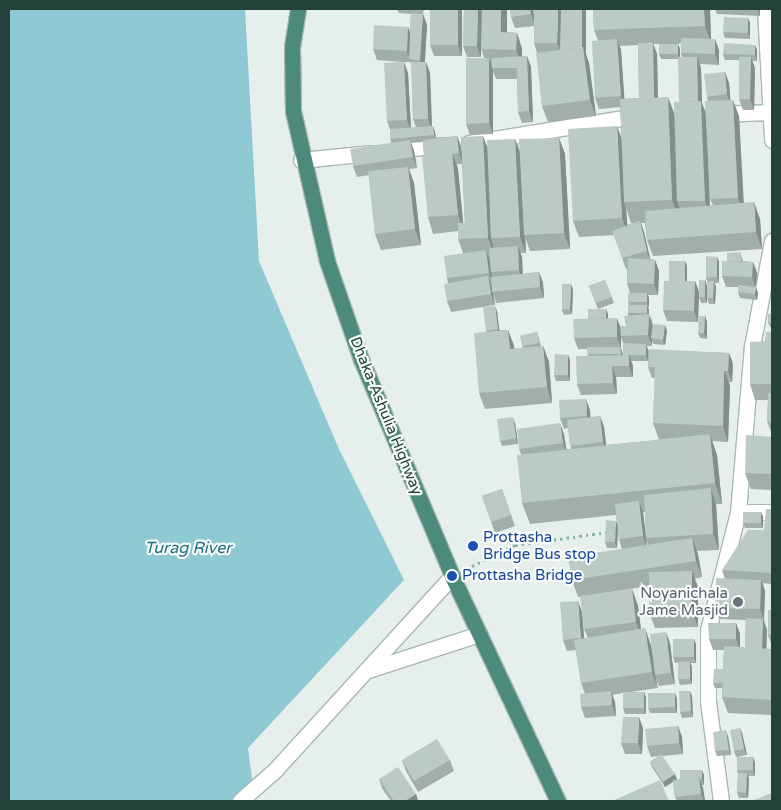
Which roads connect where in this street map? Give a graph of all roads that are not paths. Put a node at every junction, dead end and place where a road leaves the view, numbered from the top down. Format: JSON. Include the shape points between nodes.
{"nodes":[{"id":1,"x":298,"y":9,"type":"edge"},
{"id":2,"x":765,"y":9,"type":"edge"},
{"id":3,"x":771,"y":112,"type":"edge"},
{"id":4,"x":654,"y":115,"type":"edge"},
{"id":5,"x":700,"y":115,"type":"edge"},
{"id":6,"x":772,"y":140,"type":"edge"},
{"id":7,"x":301,"y":160,"type":"junction"},
{"id":8,"x":772,"y":241,"type":"edge"},
{"id":9,"x":768,"y":284,"type":"edge"},
{"id":10,"x":746,"y":447,"type":"junction"},
{"id":11,"x":764,"y":449,"type":"edge"},
{"id":12,"x":738,"y":512,"type":"junction"},
{"id":13,"x":772,"y":512,"type":"edge"},
{"id":14,"x":452,"y":576,"type":"junction"},
{"id":15,"x":479,"y":634,"type":"junction"},
{"id":16,"x":366,"y":670,"type":"junction"},
{"id":17,"x":240,"y":801,"type":"edge"},
{"id":18,"x":558,"y":801,"type":"edge"},
{"id":19,"x":721,"y":801,"type":"edge"}],
"edges":[{"from":1,"to":7,"type":"highway","name":"Dhaka-Ashulia Highway","via":[[292,46],[293,111]]},
{"from":2,"to":3,"type":"street"},
{"from":3,"to":5,"type":"street"},
{"from":3,"to":6,"type":"street"},
{"from":4,"to":7,"type":"street","via":[[481,141]]},
{"from":7,"to":14,"type":"highway","name":"Dhaka-Ashulia Highway","via":[[327,261],[361,359]]},
{"from":8,"to":9,"type":"street"},
{"from":9,"to":10,"type":"street","via":[[752,346]]},
{"from":10,"to":11,"type":"street"},
{"from":10,"to":12,"type":"street"},
{"from":12,"to":13,"type":"street"},
{"from":12,"to":19,"type":"street","via":[[708,630],[708,701]]},
{"from":14,"to":15,"type":"highway","name":"Dhaka-Ashulia Highway"},
{"from":14,"to":16,"type":"street"},
{"from":15,"to":16,"type":"street"},
{"from":15,"to":18,"type":"highway","name":"Dhaka-Ashulia Highway"},
{"from":16,"to":17,"type":"street","via":[[275,770]]}]}
